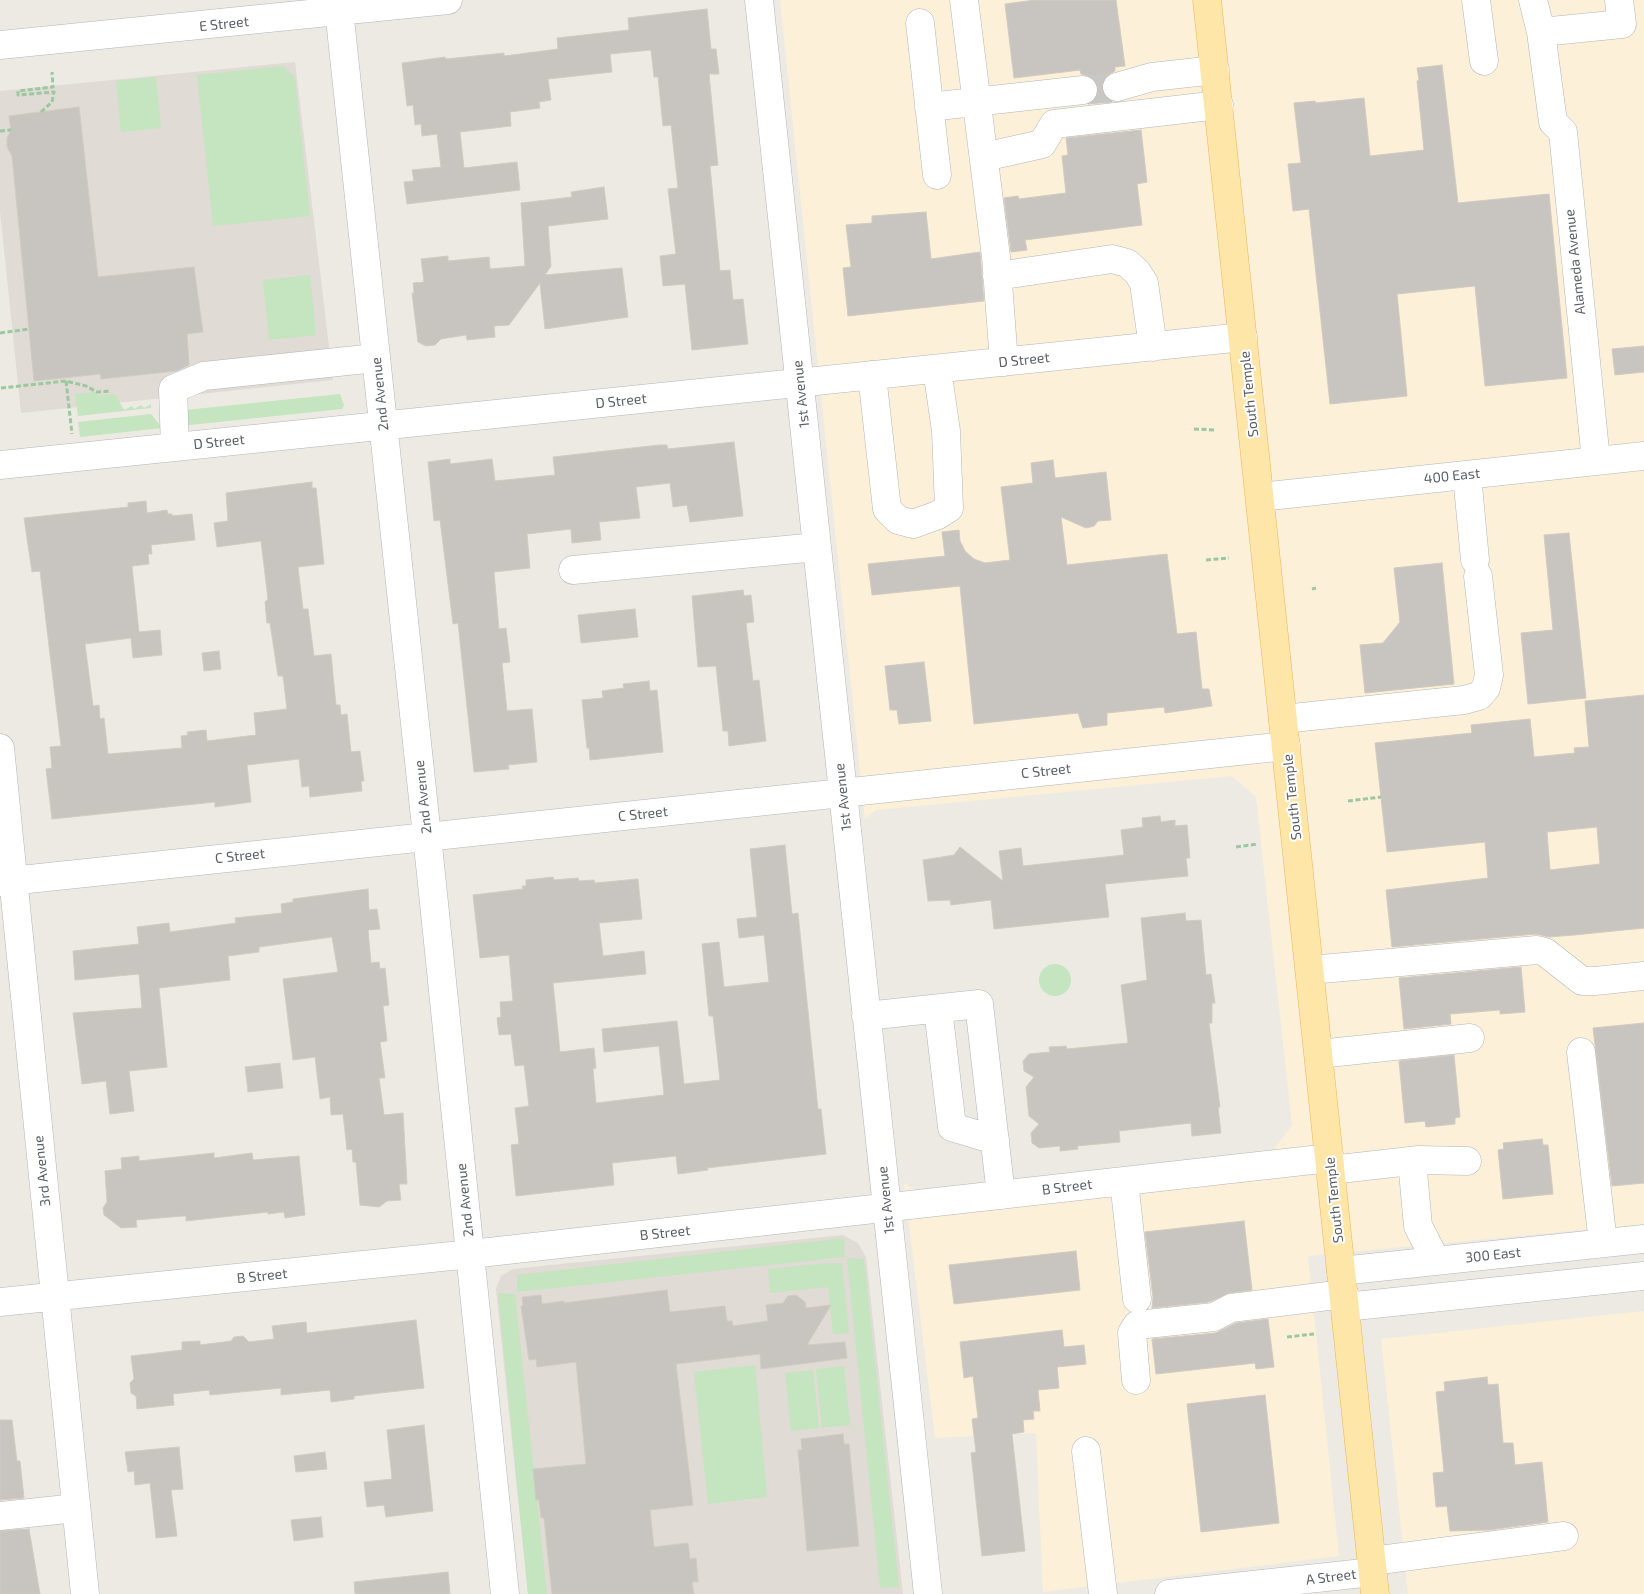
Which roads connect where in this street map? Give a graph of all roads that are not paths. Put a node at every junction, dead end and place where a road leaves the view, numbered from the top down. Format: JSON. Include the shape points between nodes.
{"nodes":[{"id":1,"x":448,"y":0,"type":"edge"},
{"id":2,"x":759,"y":0,"type":"edge"},
{"id":3,"x":964,"y":0,"type":"edge"},
{"id":4,"x":1208,"y":0,"type":"edge"},
{"id":5,"x":1476,"y":0,"type":"edge"},
{"id":6,"x":1533,"y":0,"type":"edge"},
{"id":7,"x":1620,"y":0,"type":"edge"},
{"id":8,"x":338,"y":6,"type":"edge"},
{"id":9,"x":920,"y":23,"type":"dead end"},
{"id":10,"x":1541,"y":32,"type":"junction"},
{"id":11,"x":0,"y":46,"type":"edge"},
{"id":12,"x":1484,"y":61,"type":"dead end"},
{"id":13,"x":1215,"y":70,"type":"junction"},
{"id":14,"x":1117,"y":87,"type":"tunnel mouth"},
{"id":15,"x":1083,"y":90,"type":"tunnel mouth"},
{"id":16,"x":975,"y":102,"type":"junction"},
{"id":17,"x":1219,"y":106,"type":"junction"},
{"id":18,"x":929,"y":107,"type":"junction"},
{"id":19,"x":984,"y":157,"type":"junction"},
{"id":20,"x":937,"y":175,"type":"dead end"},
{"id":21,"x":997,"y":276,"type":"junction"},
{"id":22,"x":1243,"y":337,"type":"junction"},
{"id":23,"x":1153,"y":347,"type":"junction"},
{"id":24,"x":376,"y":358,"type":"junction"},
{"id":25,"x":1004,"y":362,"type":"junction"},
{"id":26,"x":937,"y":369,"type":"junction"},
{"id":27,"x":872,"y":375,"type":"junction"},
{"id":28,"x":799,"y":383,"type":"junction"},
{"id":29,"x":383,"y":426,"type":"junction"},
{"id":30,"x":175,"y":447,"type":"junction"},
{"id":31,"x":1644,"y":456,"type":"edge"},
{"id":32,"x":1596,"y":461,"type":"junction"},
{"id":33,"x":0,"y":465,"type":"edge"},
{"id":34,"x":1466,"y":475,"type":"junction"},
{"id":35,"x":1260,"y":497,"type":"junction"},
{"id":36,"x":817,"y":546,"type":"junction"},
{"id":37,"x":573,"y":570,"type":"dead end"},
{"id":38,"x":1283,"y":719,"type":"junction"},
{"id":39,"x":1286,"y":746,"type":"junction"},
{"id":40,"x":0,"y":748,"type":"edge"},
{"id":41,"x":843,"y":793,"type":"junction"},
{"id":42,"x":427,"y":837,"type":"junction"},
{"id":43,"x":6,"y":881,"type":"edge"},
{"id":44,"x":1310,"y":970,"type":"junction"},
{"id":45,"x":1644,"y":976,"type":"edge"},
{"id":46,"x":938,"y":1008,"type":"junction"},
{"id":47,"x":866,"y":1016,"type":"junction"},
{"id":48,"x":1470,"y":1038,"type":"dead end"},
{"id":49,"x":1580,"y":1052,"type":"dead end"},
{"id":50,"x":1319,"y":1054,"type":"junction"},
{"id":51,"x":995,"y":1140,"type":"junction"},
{"id":52,"x":1412,"y":1161,"type":"junction"},
{"id":53,"x":1467,"y":1161,"type":"dead end"},
{"id":54,"x":1330,"y":1164,"type":"junction"},
{"id":55,"x":1124,"y":1181,"type":"junction"},
{"id":56,"x":1001,"y":1195,"type":"junction"},
{"id":57,"x":886,"y":1208,"type":"junction"},
{"id":58,"x":1644,"y":1239,"type":"edge"},
{"id":59,"x":1603,"y":1244,"type":"junction"},
{"id":60,"x":471,"y":1254,"type":"junction"},
{"id":61,"x":1436,"y":1261,"type":"junction"},
{"id":62,"x":1644,"y":1276,"type":"edge"},
{"id":63,"x":1344,"y":1291,"type":"junction"},
{"id":64,"x":55,"y":1298,"type":"junction"},
{"id":65,"x":1137,"y":1299,"type":"dead end"},
{"id":66,"x":0,"y":1302,"type":"edge"},
{"id":67,"x":1136,"y":1380,"type":"dead end"},
{"id":68,"x":1086,"y":1451,"type":"dead end"},
{"id":69,"x":76,"y":1508,"type":"junction"},
{"id":70,"x":0,"y":1516,"type":"edge"},
{"id":71,"x":1564,"y":1536,"type":"dead end"},
{"id":72,"x":1373,"y":1576,"type":"edge"},
{"id":73,"x":85,"y":1594,"type":"edge"},
{"id":74,"x":505,"y":1594,"type":"edge"},
{"id":75,"x":928,"y":1594,"type":"edge"},
{"id":76,"x":1103,"y":1594,"type":"edge"},
{"id":77,"x":1169,"y":1594,"type":"edge"}],
"edges":[{"from":1,"to":8,"type":"street","name":"E Street"},
{"from":2,"to":28,"type":"street","name":"1st Avenue"},
{"from":3,"to":16,"type":"street"},
{"from":4,"to":13,"type":"main road","name":"South Temple"},
{"from":5,"to":12,"type":"street"},
{"from":6,"to":10,"type":"street","name":"Alameda Avenue"},
{"from":7,"to":10,"type":"street","via":[[1622,24]]},
{"from":8,"to":11,"type":"street","name":"E Street"},
{"from":8,"to":24,"type":"street","name":"2nd Avenue"},
{"from":9,"to":18,"type":"street"},
{"from":10,"to":32,"type":"street","name":"Alameda Avenue","via":[[1553,122],[1563,132]]},
{"from":13,"to":14,"type":"street","via":[[1152,77]]},
{"from":13,"to":17,"type":"main road","name":"South Temple"},
{"from":15,"to":16,"type":"street"},
{"from":16,"to":18,"type":"street"},
{"from":16,"to":19,"type":"street"},
{"from":17,"to":19,"type":"street","via":[[1054,124],[1042,144]]},
{"from":17,"to":22,"type":"main road","name":"South Temple"},
{"from":18,"to":20,"type":"street"},
{"from":19,"to":21,"type":"street"},
{"from":21,"to":23,"type":"street","via":[[1112,259],[1127,263],[1144,283]]},
{"from":21,"to":25,"type":"street"},
{"from":22,"to":23,"type":"street","name":"D Street"},
{"from":22,"to":35,"type":"main road","name":"South Temple"},
{"from":23,"to":25,"type":"street","name":"D Street"},
{"from":24,"to":29,"type":"street","name":"2nd Avenue"},
{"from":24,"to":30,"type":"street","via":[[204,376],[173,390]]},
{"from":25,"to":26,"type":"street","name":"D Street"},
{"from":26,"to":27,"type":"street","name":"D Street"},
{"from":26,"to":27,"type":"street","via":[[946,431],[949,508],[913,524],[898,520],[887,509]]},
{"from":27,"to":28,"type":"street","name":"D Street"},
{"from":28,"to":29,"type":"street","name":"D Street"},
{"from":28,"to":36,"type":"street","name":"1st Avenue"},
{"from":29,"to":30,"type":"street","name":"D Street"},
{"from":29,"to":42,"type":"street","name":"2nd Avenue"},
{"from":30,"to":33,"type":"street","name":"D Street"},
{"from":31,"to":32,"type":"street","name":"400 East"},
{"from":32,"to":34,"type":"street","name":"400 East"},
{"from":34,"to":35,"type":"street","name":"400 East"},
{"from":34,"to":38,"type":"street","via":[[1489,675],[1486,688],[1479,696],[1464,700]]},
{"from":35,"to":38,"type":"main road","name":"South Temple"},
{"from":36,"to":37,"type":"street"},
{"from":36,"to":41,"type":"street","name":"1st Avenue"},
{"from":38,"to":39,"type":"main road","name":"South Temple"},
{"from":39,"to":41,"type":"street","name":"C Street"},
{"from":39,"to":44,"type":"main road","name":"South Temple"},
{"from":40,"to":43,"type":"street","name":"3rd Avenue"},
{"from":41,"to":42,"type":"street","name":"C Street"},
{"from":41,"to":47,"type":"street","name":"1st Avenue"},
{"from":42,"to":43,"type":"street","name":"C Street"},
{"from":42,"to":60,"type":"street","name":"2nd Avenue"},
{"from":43,"to":64,"type":"street","name":"3rd Avenue"},
{"from":44,"to":45,"type":"street","via":[[1537,950],[1545,952],[1582,981]]},
{"from":44,"to":50,"type":"main road","name":"South Temple"},
{"from":46,"to":47,"type":"street"},
{"from":46,"to":51,"type":"street","via":[[952,1127]]},
{"from":46,"to":51,"type":"street","via":[[979,1004]]},
{"from":47,"to":57,"type":"street","name":"1st Avenue"},
{"from":48,"to":50,"type":"street"},
{"from":49,"to":59,"type":"street"},
{"from":50,"to":54,"type":"main road","name":"South Temple"},
{"from":51,"to":56,"type":"street"},
{"from":52,"to":53,"type":"street","name":"B Street"},
{"from":52,"to":54,"type":"street","name":"B Street"},
{"from":52,"to":61,"type":"street","via":[[1418,1226]]},
{"from":54,"to":55,"type":"street","name":"B Street"},
{"from":54,"to":63,"type":"main road","name":"South Temple"},
{"from":55,"to":56,"type":"street","name":"B Street"},
{"from":55,"to":65,"type":"street"},
{"from":56,"to":57,"type":"street","name":"B Street"},
{"from":57,"to":60,"type":"street","name":"B Street"},
{"from":57,"to":75,"type":"street","name":"1st Avenue"},
{"from":58,"to":59,"type":"street","name":"300 East"},
{"from":59,"to":61,"type":"street","name":"300 East"},
{"from":60,"to":64,"type":"street","name":"B Street"},
{"from":60,"to":74,"type":"street","name":"2nd Avenue"},
{"from":61,"to":63,"type":"street","name":"300 East"},
{"from":62,"to":63,"type":"street"},
{"from":63,"to":67,"type":"street","via":[[1231,1308],[1214,1317],[1137,1326],[1132,1334]]},
{"from":63,"to":72,"type":"main road","name":"South Temple"},
{"from":64,"to":66,"type":"street","name":"B Street"},
{"from":64,"to":69,"type":"street","name":"3rd Avenue"},
{"from":68,"to":76,"type":"street"},
{"from":69,"to":70,"type":"street"},
{"from":69,"to":73,"type":"street","name":"3rd Avenue"},
{"from":71,"to":72,"type":"street","name":"A Street"},
{"from":72,"to":77,"type":"street","name":"A Street"}]}
